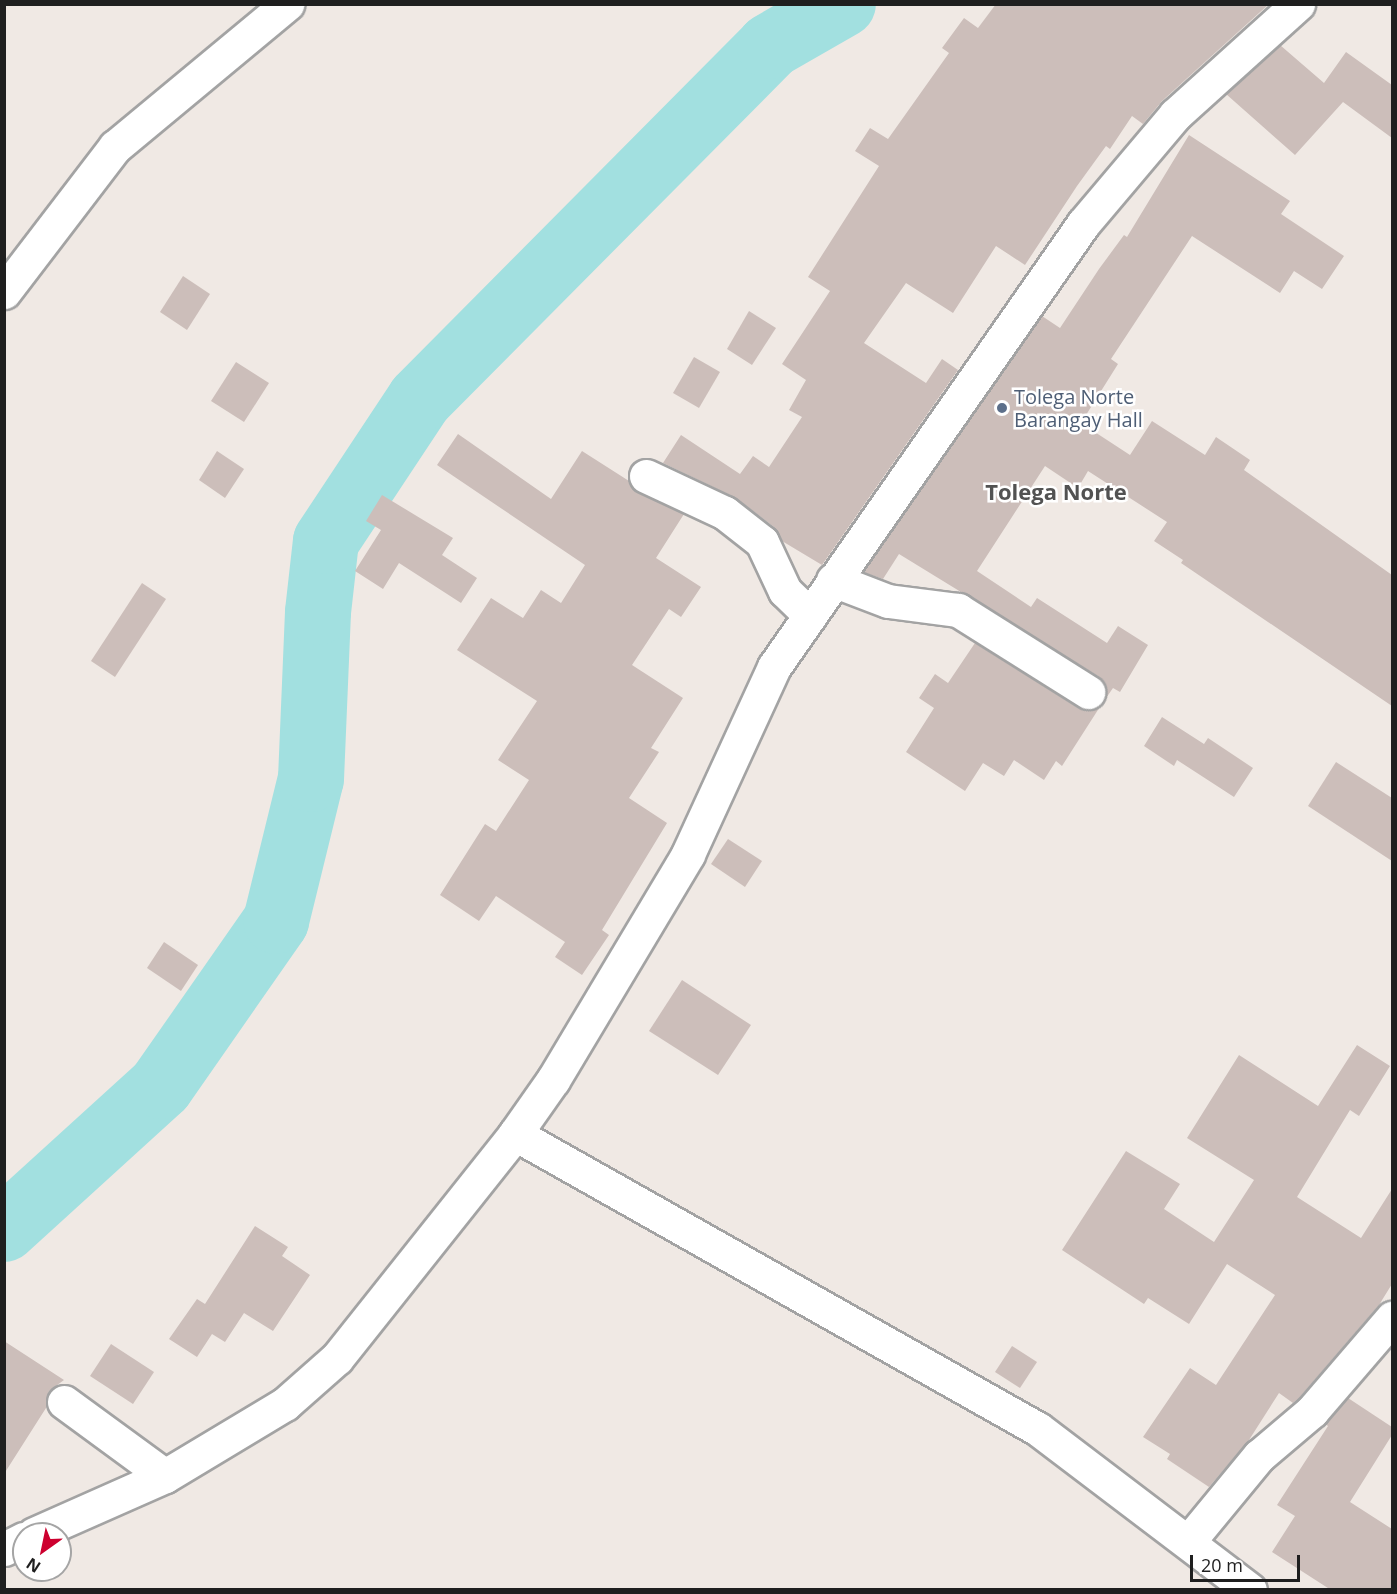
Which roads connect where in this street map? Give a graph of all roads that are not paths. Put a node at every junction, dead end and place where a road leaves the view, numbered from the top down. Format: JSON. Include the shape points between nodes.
{"nodes":[{"id":1,"x":287,"y":4,"type":"edge"},
{"id":2,"x":1298,"y":4,"type":"edge"},
{"id":3,"x":4,"y":292,"type":"edge"},
{"id":4,"x":646,"y":476,"type":"dead end"},
{"id":5,"x":832,"y":580,"type":"junction"},
{"id":6,"x":810,"y":615,"type":"junction"},
{"id":7,"x":1088,"y":692,"type":"dead end"},
{"id":8,"x":515,"y":1134,"type":"junction"},
{"id":9,"x":1392,"y":1318,"type":"edge"},
{"id":10,"x":64,"y":1402,"type":"dead end"},
{"id":11,"x":165,"y":1476,"type":"junction"},
{"id":12,"x":61,"y":1522,"type":"edge"},
{"id":13,"x":1188,"y":1542,"type":"junction"},
{"id":14,"x":1250,"y":1590,"type":"edge"}],
"edges":[{"from":1,"to":3,"type":"street","via":[[115,147]]},
{"from":2,"to":5,"type":"street","via":[[1175,115],[1083,224],[931,447]]},
{"from":4,"to":6,"type":"street","via":[[725,513],[762,542],[785,591]]},
{"from":5,"to":6,"type":"street"},
{"from":5,"to":7,"type":"street","via":[[888,601],[958,610]]},
{"from":6,"to":8,"type":"street","via":[[774,667],[688,854],[553,1080]]},
{"from":8,"to":11,"type":"street","via":[[337,1358],[285,1404]]},
{"from":8,"to":13,"type":"street","via":[[1038,1429]]},
{"from":9,"to":13,"type":"street","via":[[1312,1411],[1259,1456]]},
{"from":10,"to":11,"type":"street"},
{"from":11,"to":12,"type":"street"},
{"from":13,"to":14,"type":"street"}]}
